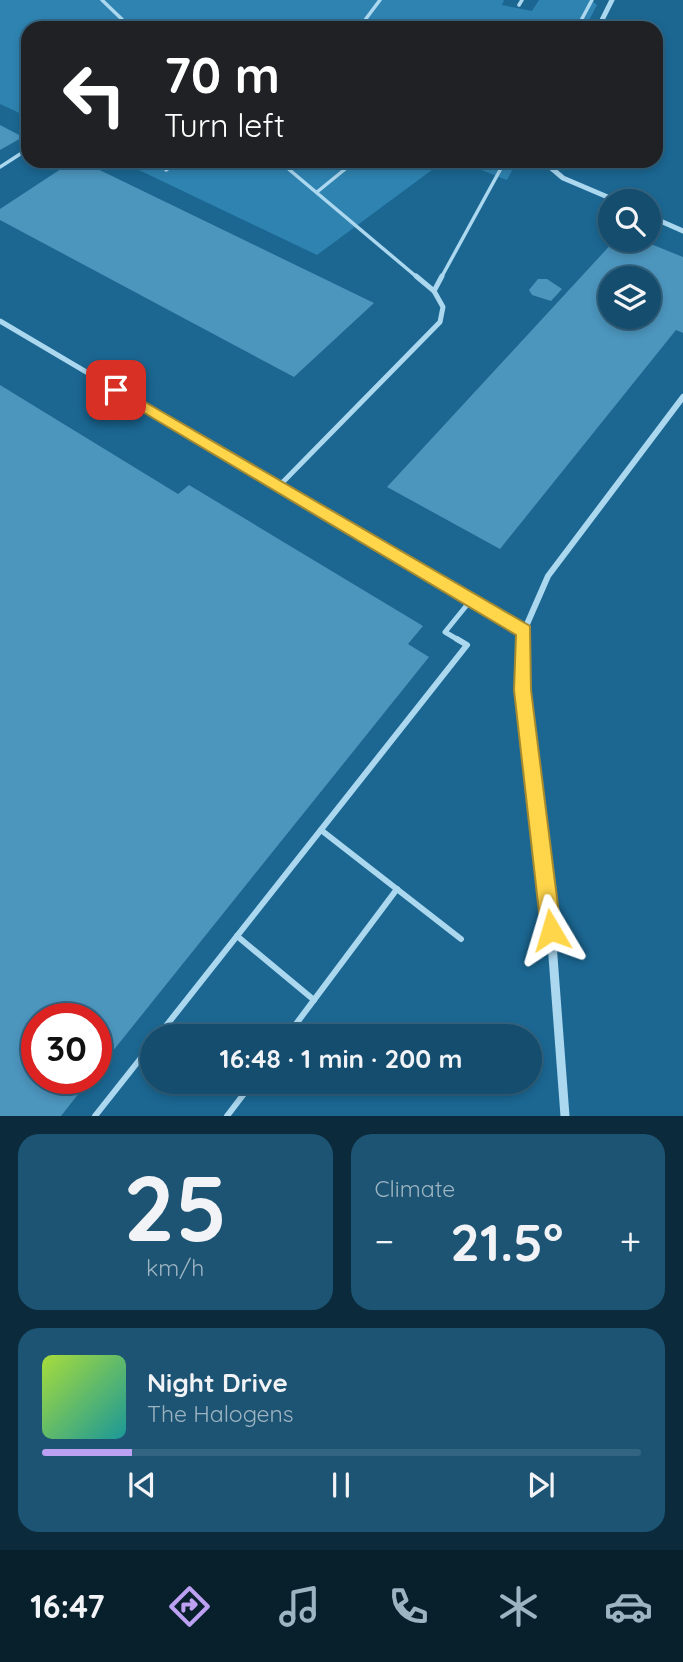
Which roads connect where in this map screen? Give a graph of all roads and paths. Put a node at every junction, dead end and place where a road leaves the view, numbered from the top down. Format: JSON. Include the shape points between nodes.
{"nodes":[{"id":1,"x":102,"y":0,"type":"edge"},
{"id":2,"x":380,"y":0,"type":"edge"},
{"id":3,"x":522,"y":0,"type":"edge"},
{"id":4,"x":592,"y":0,"type":"edge"},
{"id":5,"x":612,"y":0,"type":"edge"},
{"id":6,"x":519,"y":5,"type":"dead end"},
{"id":7,"x":124,"y":21,"type":"edge"},
{"id":8,"x":364,"y":21,"type":"edge"},
{"id":9,"x":581,"y":21,"type":"edge"},
{"id":10,"x":602,"y":21,"type":"edge"},
{"id":11,"x":21,"y":154,"type":"edge"},
{"id":12,"x":0,"y":167,"type":"edge"},
{"id":13,"x":169,"y":168,"type":"edge"},
{"id":14,"x":288,"y":168,"type":"edge"},
{"id":15,"x":346,"y":168,"type":"edge"},
{"id":16,"x":501,"y":168,"type":"edge"},
{"id":17,"x":551,"y":168,"type":"edge"},
{"id":18,"x":166,"y":170,"type":"dead end"},
{"id":19,"x":317,"y":192,"type":"junction"},
{"id":20,"x":598,"y":193,"type":"edge"},
{"id":21,"x":661,"y":221,"type":"edge"},
{"id":22,"x":683,"y":231,"type":"edge"},
{"id":23,"x":434,"y":291,"type":"junction"},
{"id":24,"x":0,"y":321,"type":"edge"},
{"id":25,"x":683,"y":397,"type":"edge"},
{"id":26,"x":279,"y":486,"type":"junction"},
{"id":27,"x":471,"y":600,"type":"junction"},
{"id":28,"x":524,"y":631,"type":"junction"},
{"id":29,"x":321,"y":830,"type":"junction"},
{"id":30,"x":397,"y":889,"type":"junction"},
{"id":31,"x":237,"y":936,"type":"junction"},
{"id":32,"x":461,"y":939,"type":"dead end"},
{"id":33,"x":314,"y":1000,"type":"junction"},
{"id":34,"x":167,"y":1024,"type":"edge"},
{"id":35,"x":296,"y":1024,"type":"edge"},
{"id":36,"x":140,"y":1059,"type":"edge"},
{"id":37,"x":244,"y":1094,"type":"edge"},
{"id":38,"x":95,"y":1116,"type":"edge"},
{"id":39,"x":228,"y":1116,"type":"edge"},
{"id":40,"x":565,"y":1116,"type":"edge"}],
"edges":[{"from":1,"to":7,"type":"lane"},
{"from":2,"to":8,"type":"lane"},
{"from":3,"to":6,"type":"lane"},
{"from":4,"to":9,"type":"lane"},
{"from":5,"to":10,"type":"street"},
{"from":11,"to":12,"type":"lane"},
{"from":13,"to":18,"type":"lane"},
{"from":14,"to":19,"type":"lane"},
{"from":15,"to":19,"type":"lane"},
{"from":16,"to":23,"type":"lane"},
{"from":17,"to":20,"type":"street"},
{"from":19,"to":23,"type":"lane"},
{"from":21,"to":22,"type":"street"},
{"from":23,"to":26,"type":"lane","via":[[443,307],[440,322]]},
{"from":24,"to":26,"type":"lane"},
{"from":25,"to":28,"type":"street","via":[[548,576]]},
{"from":26,"to":27,"type":"lane"},
{"from":27,"to":28,"type":"lane"},
{"from":27,"to":29,"type":"lane","via":[[445,632],[467,645]]},
{"from":28,"to":40,"type":"street","via":[[522,690],[551,930]]},
{"from":29,"to":30,"type":"lane"},
{"from":29,"to":31,"type":"lane"},
{"from":30,"to":32,"type":"lane"},
{"from":30,"to":33,"type":"lane"},
{"from":31,"to":33,"type":"lane"},
{"from":31,"to":34,"type":"lane"},
{"from":33,"to":35,"type":"lane"},
{"from":36,"to":38,"type":"lane"},
{"from":37,"to":39,"type":"lane"}]}
